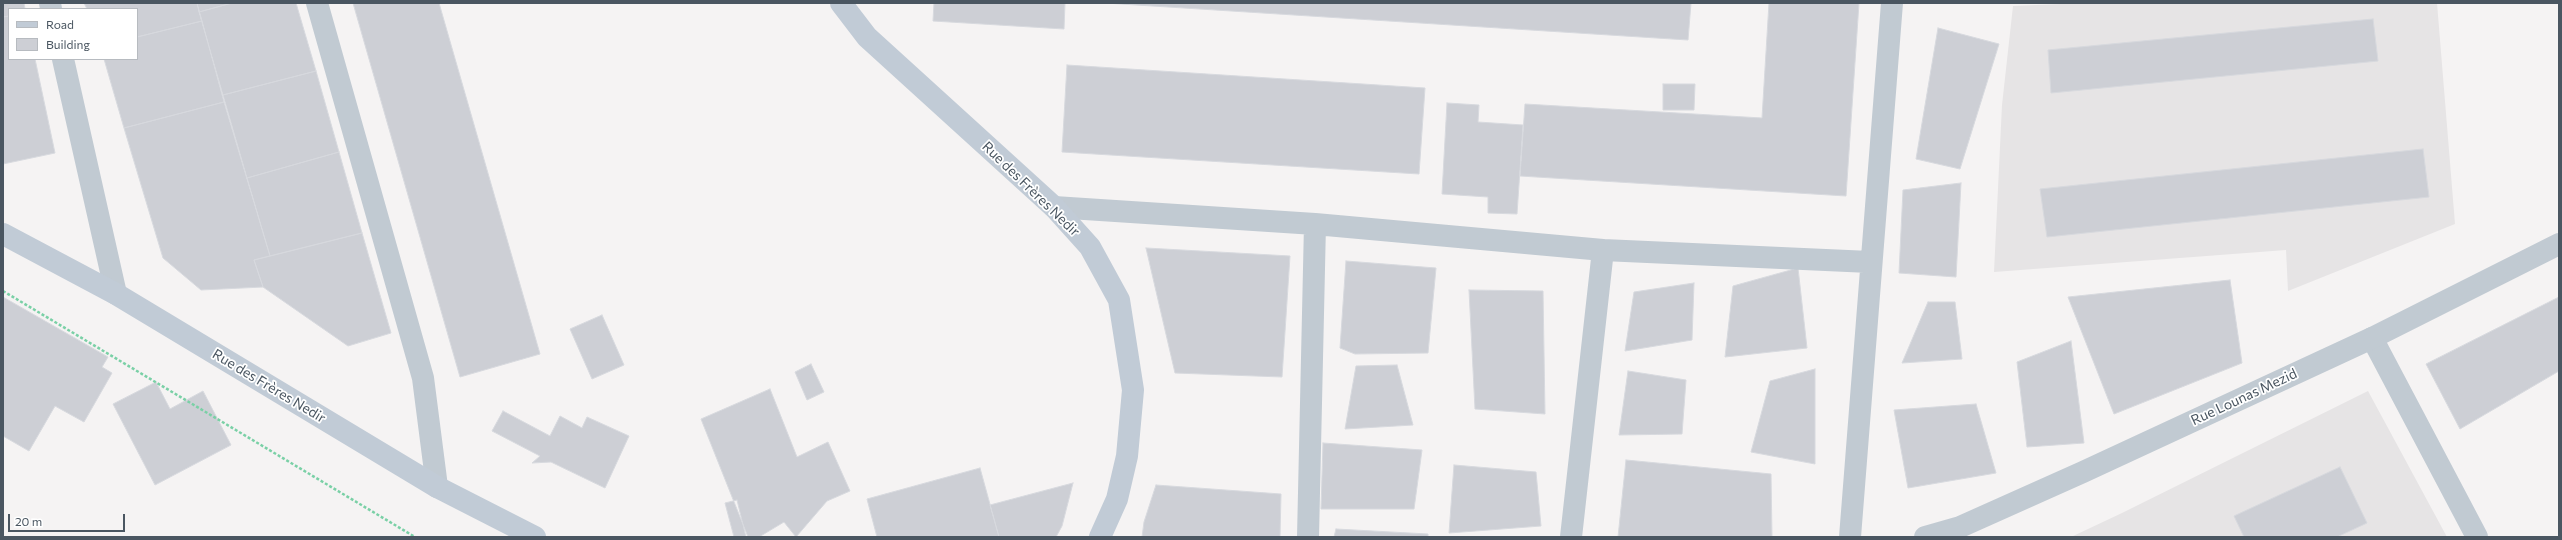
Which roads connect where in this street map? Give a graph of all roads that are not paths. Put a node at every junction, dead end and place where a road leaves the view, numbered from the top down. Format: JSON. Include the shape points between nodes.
{"nodes":[{"id":1,"x":317,"y":3,"type":"edge"},
{"id":2,"x":841,"y":3,"type":"edge"},
{"id":3,"x":1892,"y":3,"type":"edge"},
{"id":4,"x":63,"y":60,"type":"edge"},
{"id":5,"x":1054,"y":207,"type":"junction"},
{"id":6,"x":1315,"y":224,"type":"junction"},
{"id":7,"x":3,"y":234,"type":"edge"},
{"id":8,"x":2559,"y":244,"type":"edge"},
{"id":9,"x":1603,"y":250,"type":"junction"},
{"id":10,"x":1870,"y":262,"type":"junction"},
{"id":11,"x":116,"y":294,"type":"junction"},
{"id":12,"x":2372,"y":338,"type":"junction"},
{"id":13,"x":437,"y":486,"type":"junction"},
{"id":14,"x":535,"y":537,"type":"edge"},
{"id":15,"x":1100,"y":537,"type":"edge"},
{"id":16,"x":1308,"y":537,"type":"edge"},
{"id":17,"x":1571,"y":537,"type":"edge"},
{"id":18,"x":1850,"y":537,"type":"edge"},
{"id":19,"x":1924,"y":537,"type":"edge"},
{"id":20,"x":2477,"y":537,"type":"edge"}],
"edges":[{"from":1,"to":13,"type":"street","via":[[424,378]]},
{"from":2,"to":5,"type":"main road","name":"Rue des Frères Nedir","via":[[867,37]]},
{"from":3,"to":10,"type":"street"},
{"from":4,"to":11,"type":"street"},
{"from":5,"to":6,"type":"street"},
{"from":5,"to":15,"type":"main road","name":"Rue des Frères Nedir","via":[[1090,247],[1119,300],[1133,390],[1127,456],[1117,498]]},
{"from":6,"to":9,"type":"street"},
{"from":6,"to":16,"type":"street"},
{"from":7,"to":11,"type":"main road","name":"Rue des Frères Nedir"},
{"from":8,"to":12,"type":"street","name":"Rue Lounas Mezid"},
{"from":9,"to":10,"type":"street"},
{"from":9,"to":17,"type":"street"},
{"from":10,"to":18,"type":"street"},
{"from":11,"to":13,"type":"main road","name":"Rue des Frères Nedir"},
{"from":12,"to":19,"type":"street","name":"Rue Lounas Mezid","via":[[1960,528]]},
{"from":12,"to":20,"type":"street"},
{"from":13,"to":14,"type":"main road","name":"Rue des Frères Nedir"}]}
